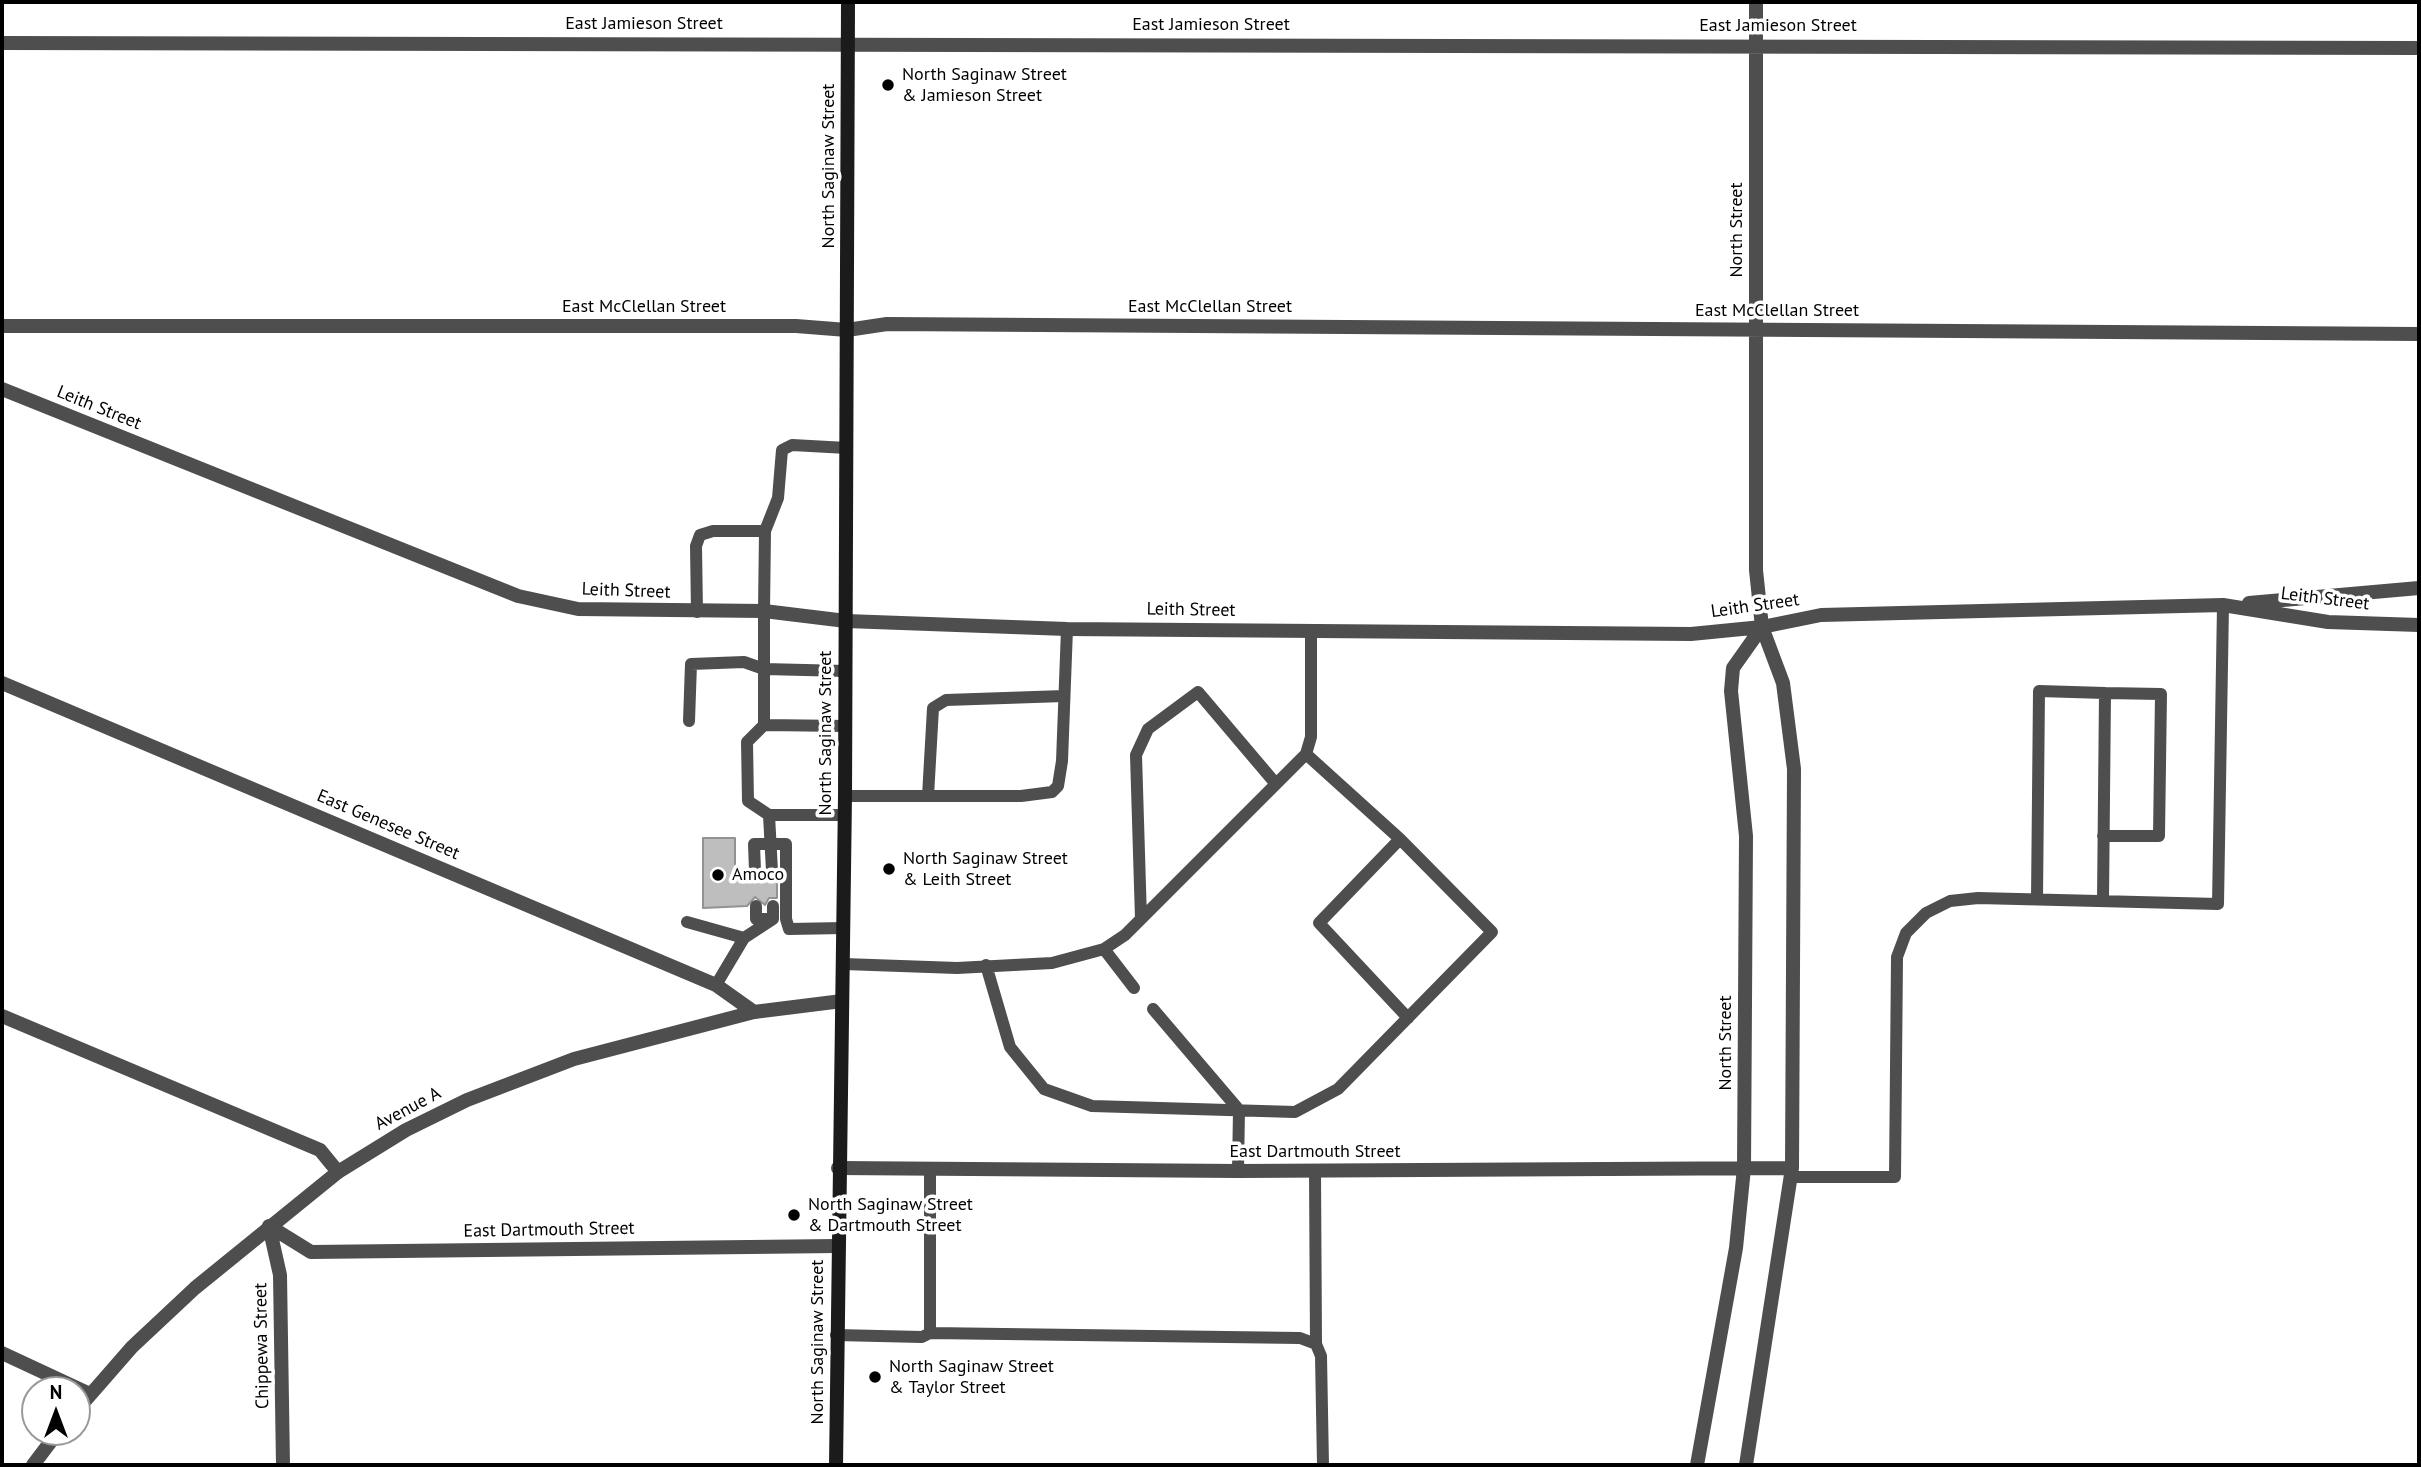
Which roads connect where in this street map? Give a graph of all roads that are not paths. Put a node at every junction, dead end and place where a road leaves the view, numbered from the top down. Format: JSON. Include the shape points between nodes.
{"nodes":[{"id":1,"x":848,"y":2,"type":"edge"},
{"id":2,"x":1756,"y":2,"type":"edge"},
{"id":3,"x":2,"y":43,"type":"edge"},
{"id":4,"x":847,"y":44,"type":"junction"},
{"id":5,"x":1756,"y":45,"type":"junction"},
{"id":6,"x":2419,"y":48,"type":"edge"},
{"id":7,"x":2,"y":326,"type":"edge"},
{"id":8,"x":848,"y":330,"type":"junction"},
{"id":9,"x":1756,"y":330,"type":"junction"},
{"id":10,"x":2419,"y":334,"type":"edge"},
{"id":11,"x":2,"y":389,"type":"edge"},
{"id":12,"x":847,"y":448,"type":"junction"},
{"id":13,"x":765,"y":531,"type":"junction"},
{"id":14,"x":2419,"y":587,"type":"edge"},
{"id":15,"x":2223,"y":604,"type":"junction"},
{"id":16,"x":764,"y":611,"type":"junction"},
{"id":17,"x":697,"y":612,"type":"junction"},
{"id":18,"x":846,"y":621,"type":"junction"},
{"id":19,"x":2419,"y":625,"type":"edge"},
{"id":20,"x":1762,"y":627,"type":"junction"},
{"id":21,"x":1067,"y":629,"type":"junction"},
{"id":22,"x":1311,"y":630,"type":"junction"},
{"id":23,"x":764,"y":669,"type":"junction"},
{"id":24,"x":846,"y":671,"type":"junction"},
{"id":25,"x":2,"y":683,"type":"edge"},
{"id":26,"x":2105,"y":693,"type":"junction"},
{"id":27,"x":1064,"y":696,"type":"junction"},
{"id":28,"x":690,"y":721,"type":"dead end"},
{"id":29,"x":764,"y":725,"type":"junction"},
{"id":30,"x":846,"y":726,"type":"junction"},
{"id":31,"x":1306,"y":754,"type":"junction"},
{"id":32,"x":1276,"y":784,"type":"junction"},
{"id":33,"x":845,"y":796,"type":"junction"},
{"id":34,"x":928,"y":796,"type":"junction"},
{"id":35,"x":769,"y":815,"type":"junction"},
{"id":36,"x":845,"y":815,"type":"junction"},
{"id":37,"x":2103,"y":836,"type":"junction"},
{"id":38,"x":1399,"y":839,"type":"junction"},
{"id":39,"x":771,"y":844,"type":"junction"},
{"id":40,"x":755,"y":871,"type":"dead end"},
{"id":41,"x":772,"y":871,"type":"dead end"},
{"id":42,"x":2037,"y":899,"type":"junction"},
{"id":43,"x":2103,"y":901,"type":"junction"},
{"id":44,"x":756,"y":906,"type":"dead end"},
{"id":45,"x":777,"y":915,"type":"junction"},
{"id":46,"x":1141,"y":919,"type":"junction"},
{"id":47,"x":687,"y":922,"type":"dead end"},
{"id":48,"x":844,"y":928,"type":"junction"},
{"id":49,"x":744,"y":939,"type":"junction"},
{"id":50,"x":1104,"y":949,"type":"junction"},
{"id":51,"x":844,"y":964,"type":"junction"},
{"id":52,"x":986,"y":965,"type":"junction"},
{"id":53,"x":716,"y":985,"type":"junction"},
{"id":54,"x":1134,"y":988,"type":"dead end"},
{"id":55,"x":842,"y":1001,"type":"junction"},
{"id":56,"x":1153,"y":1009,"type":"dead end"},
{"id":57,"x":754,"y":1012,"type":"junction"},
{"id":58,"x":2,"y":1016,"type":"edge"},
{"id":59,"x":1408,"y":1018,"type":"junction"},
{"id":60,"x":1238,"y":1110,"type":"junction"},
{"id":61,"x":838,"y":1168,"type":"junction"},
{"id":62,"x":1744,"y":1168,"type":"junction"},
{"id":63,"x":930,"y":1169,"type":"junction"},
{"id":64,"x":1238,"y":1171,"type":"junction"},
{"id":65,"x":1315,"y":1171,"type":"junction"},
{"id":66,"x":338,"y":1172,"type":"junction"},
{"id":67,"x":1792,"y":1173,"type":"junction"},
{"id":68,"x":269,"y":1226,"type":"junction"},
{"id":69,"x":837,"y":1246,"type":"junction"},
{"id":70,"x":930,"y":1333,"type":"junction"},
{"id":71,"x":836,"y":1335,"type":"junction"},
{"id":72,"x":1316,"y":1344,"type":"junction"},
{"id":73,"x":2,"y":1353,"type":"edge"},
{"id":74,"x":51,"y":1376,"type":"edge"},
{"id":75,"x":91,"y":1393,"type":"edge"},
{"id":76,"x":47,"y":1446,"type":"edge"},
{"id":77,"x":33,"y":1465,"type":"edge"},
{"id":78,"x":283,"y":1465,"type":"edge"},
{"id":79,"x":836,"y":1465,"type":"edge"},
{"id":80,"x":1323,"y":1465,"type":"edge"},
{"id":81,"x":1697,"y":1465,"type":"edge"},
{"id":82,"x":1746,"y":1465,"type":"edge"}],
"edges":[{"from":1,"to":4,"type":"main road","name":"North Saginaw Street"},
{"from":2,"to":5,"type":"street","name":"North Street"},
{"from":3,"to":4,"type":"street","name":"East Jamieson Street"},
{"from":4,"to":5,"type":"street","name":"East Jamieson Street"},
{"from":4,"to":8,"type":"main road","name":"North Saginaw Street"},
{"from":5,"to":6,"type":"street","name":"East Jamieson Street"},
{"from":5,"to":9,"type":"street","name":"North Street"},
{"from":7,"to":8,"type":"street","name":"East McClellan Street"},
{"from":8,"to":9,"type":"street","name":"East McClellan Street","via":[[887,324]]},
{"from":8,"to":12,"type":"main road","name":"North Saginaw Street"},
{"from":9,"to":10,"type":"street","name":"East McClellan Street"},
{"from":9,"to":20,"type":"street","name":"North Street","via":[[1756,570]]},
{"from":11,"to":17,"type":"street","name":"Leith Street","via":[[518,596],[578,609]]},
{"from":12,"to":13,"type":"lane","via":[[792,445],[782,450],[778,498]]},
{"from":12,"to":18,"type":"main road","name":"North Saginaw Street"},
{"from":13,"to":16,"type":"lane"},
{"from":13,"to":17,"type":"lane","via":[[700,535],[696,546]]},
{"from":14,"to":15,"type":"street"},
{"from":15,"to":19,"type":"street","name":"Leith Street","via":[[2328,622]]},
{"from":15,"to":20,"type":"street","name":"Leith Street","via":[[1821,615]]},
{"from":15,"to":43,"type":"lane","via":[[2218,904]]},
{"from":16,"to":17,"type":"street","name":"Leith Street"},
{"from":16,"to":18,"type":"street","name":"Leith Street"},
{"from":16,"to":23,"type":"lane"},
{"from":18,"to":21,"type":"street","name":"Leith Street"},
{"from":18,"to":24,"type":"main road","name":"North Saginaw Street"},
{"from":20,"to":22,"type":"street","name":"Leith Street","via":[[1691,634]]},
{"from":20,"to":62,"type":"street","name":"North Street","via":[[1733,668],[1731,691],[1746,836]]},
{"from":20,"to":67,"type":"street","name":"North Street","via":[[1783,683],[1794,769]]},
{"from":21,"to":22,"type":"street","name":"Leith Street"},
{"from":21,"to":27,"type":"lane"},
{"from":22,"to":31,"type":"lane","via":[[1311,737]]},
{"from":23,"to":24,"type":"lane"},
{"from":23,"to":28,"type":"lane","via":[[744,662],[691,664]]},
{"from":23,"to":29,"type":"lane"},
{"from":24,"to":30,"type":"main road","name":"North Saginaw Street"},
{"from":25,"to":53,"type":"street","name":"East Genesee Street"},
{"from":26,"to":37,"type":"lane"},
{"from":26,"to":37,"type":"lane","via":[[2161,694],[2161,707],[2159,836]]},
{"from":26,"to":42,"type":"lane","via":[[2039,691]]},
{"from":27,"to":34,"type":"lane","via":[[946,700],[933,708]]},
{"from":27,"to":34,"type":"lane","via":[[1062,761],[1058,786],[1052,792]]},
{"from":29,"to":30,"type":"lane"},
{"from":29,"to":35,"type":"lane","via":[[747,742],[748,801]]},
{"from":30,"to":33,"type":"main road","name":"North Saginaw Street"},
{"from":31,"to":32,"type":"lane"},
{"from":31,"to":38,"type":"lane"},
{"from":32,"to":46,"type":"lane"},
{"from":32,"to":46,"type":"lane","via":[[1198,692],[1148,729],[1136,755]]},
{"from":33,"to":34,"type":"lane"},
{"from":33,"to":36,"type":"main road","name":"North Saginaw Street"},
{"from":35,"to":36,"type":"lane"},
{"from":35,"to":39,"type":"lane"},
{"from":36,"to":48,"type":"main road","name":"North Saginaw Street"},
{"from":37,"to":43,"type":"lane"},
{"from":38,"to":59,"type":"lane","via":[[1320,923]]},
{"from":38,"to":59,"type":"lane","via":[[1492,932]]},
{"from":39,"to":40,"type":"lane","via":[[754,844]]},
{"from":39,"to":41,"type":"lane"},
{"from":39,"to":45,"type":"lane","via":[[786,844]]},
{"from":42,"to":43,"type":"lane"},
{"from":42,"to":67,"type":"lane","via":[[1950,901],[1926,913],[1906,933],[1897,957],[1895,1177]]},
{"from":44,"to":45,"type":"lane","via":[[756,919]]},
{"from":45,"to":48,"type":"lane","via":[[789,929]]},
{"from":45,"to":49,"type":"lane"},
{"from":46,"to":50,"type":"lane"},
{"from":47,"to":49,"type":"lane"},
{"from":48,"to":51,"type":"main road","name":"North Saginaw Street"},
{"from":49,"to":53,"type":"lane"},
{"from":50,"to":52,"type":"lane","via":[[1052,963]]},
{"from":50,"to":54,"type":"lane"},
{"from":51,"to":52,"type":"lane"},
{"from":51,"to":55,"type":"main road","name":"North Saginaw Street"},
{"from":52,"to":60,"type":"lane","via":[[1010,1047],[1044,1089],[1092,1106]]},
{"from":53,"to":57,"type":"street","name":"East Genesee Street"},
{"from":55,"to":57,"type":"street","name":"Avenue A"},
{"from":55,"to":61,"type":"main road","name":"North Saginaw Street"},
{"from":56,"to":60,"type":"lane"},
{"from":57,"to":66,"type":"street","name":"Avenue A","via":[[562,1063],[467,1100],[406,1130]]},
{"from":58,"to":66,"type":"street","via":[[320,1150]]},
{"from":59,"to":60,"type":"lane","via":[[1323,1098],[1295,1112]]},
{"from":60,"to":64,"type":"lane"},
{"from":61,"to":63,"type":"street","name":"East Dartmouth Street"},
{"from":61,"to":69,"type":"main road","name":"North Saginaw Street"},
{"from":62,"to":65,"type":"street","name":"East Dartmouth Street"},
{"from":62,"to":67,"type":"street","name":"East Dartmouth Street"},
{"from":62,"to":81,"type":"street","name":"North Street","via":[[1736,1248]]},
{"from":63,"to":64,"type":"street","name":"East Dartmouth Street"},
{"from":63,"to":70,"type":"lane"},
{"from":64,"to":65,"type":"street","name":"East Dartmouth Street"},
{"from":65,"to":72,"type":"lane"},
{"from":66,"to":68,"type":"street","name":"Avenue A"},
{"from":67,"to":82,"type":"street","name":"North Street"},
{"from":68,"to":69,"type":"street","name":"East Dartmouth Street","via":[[311,1252]]},
{"from":68,"to":75,"type":"street","name":"Avenue A","via":[[186,1296]]},
{"from":68,"to":78,"type":"street","name":"Chippewa Street","via":[[280,1275]]},
{"from":69,"to":71,"type":"main road","name":"North Saginaw Street"},
{"from":70,"to":71,"type":"lane"},
{"from":70,"to":72,"type":"lane","via":[[1300,1338]]},
{"from":71,"to":79,"type":"main road","name":"North Saginaw Street"},
{"from":72,"to":80,"type":"lane","via":[[1321,1356]]},
{"from":73,"to":74,"type":"street"},
{"from":76,"to":77,"type":"street"}]}
